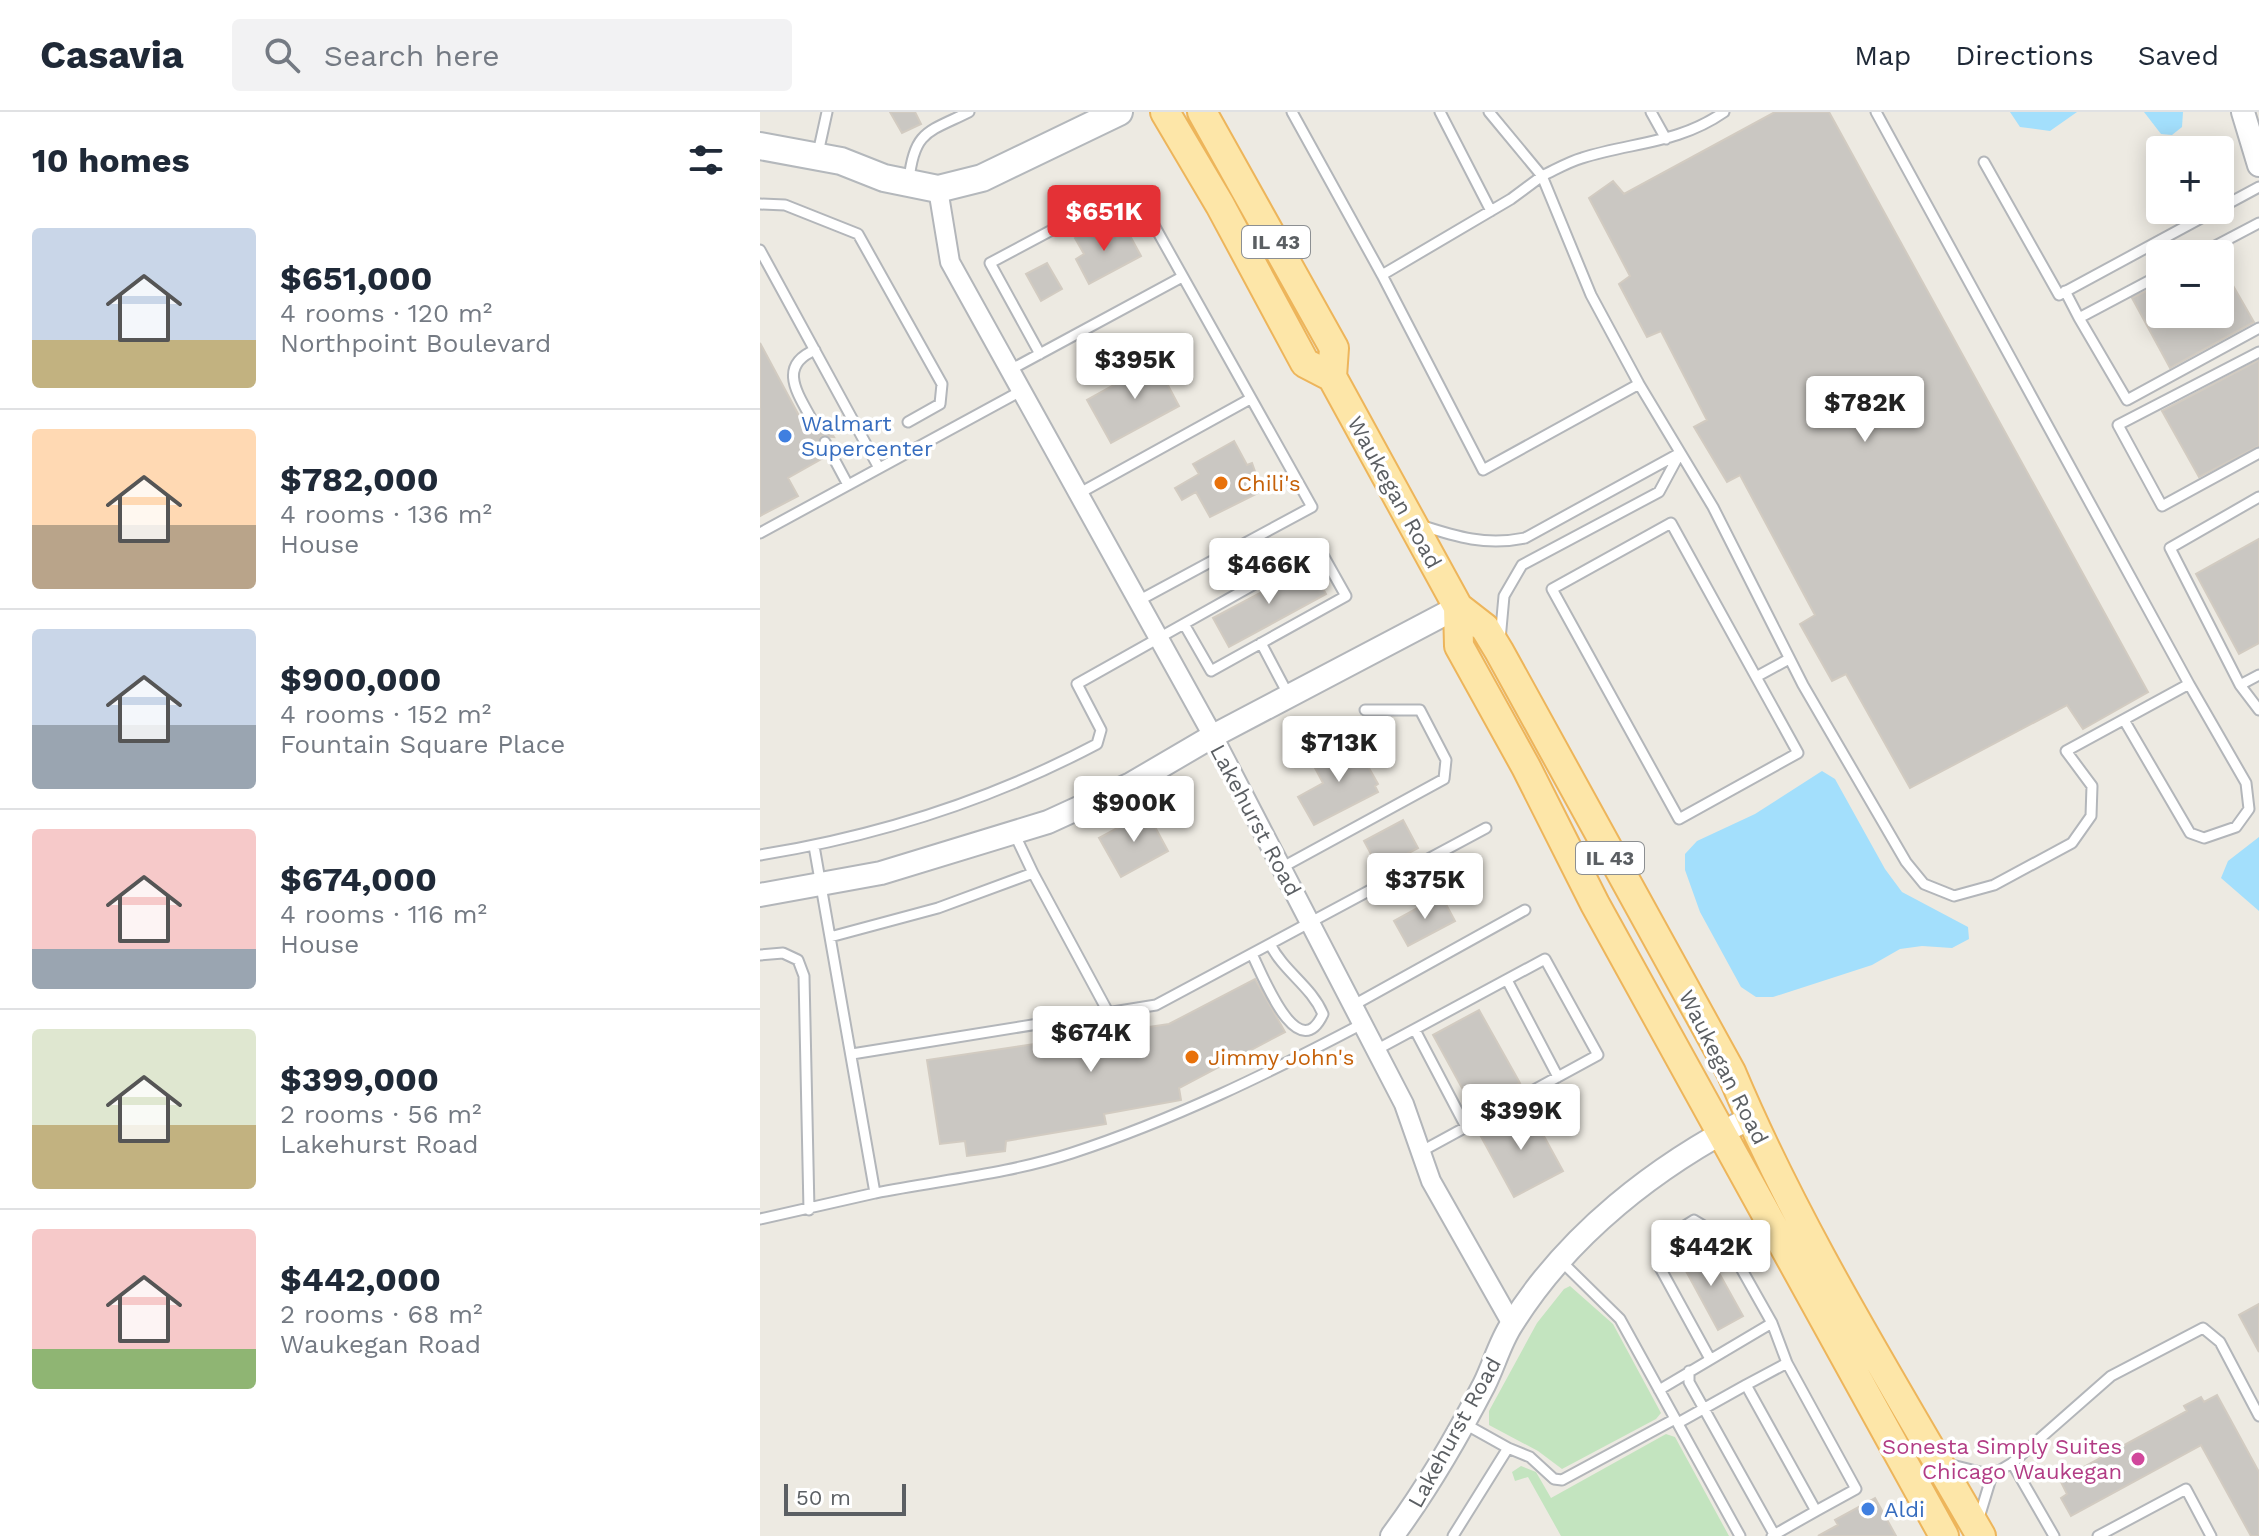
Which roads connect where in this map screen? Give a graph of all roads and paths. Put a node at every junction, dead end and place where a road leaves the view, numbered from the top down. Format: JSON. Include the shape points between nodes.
{"nodes":[{"id":1,"x":827,"y":112,"type":"edge"},
{"id":2,"x":969,"y":112,"type":"edge"},
{"id":3,"x":1119,"y":112,"type":"edge"},
{"id":4,"x":1165,"y":112,"type":"edge"},
{"id":5,"x":1202,"y":112,"type":"edge"},
{"id":6,"x":1292,"y":112,"type":"edge"},
{"id":7,"x":1440,"y":112,"type":"edge"},
{"id":8,"x":1489,"y":112,"type":"edge"},
{"id":9,"x":1651,"y":112,"type":"edge"},
{"id":10,"x":1724,"y":112,"type":"edge"},
{"id":11,"x":1876,"y":112,"type":"edge"},
{"id":12,"x":2243,"y":112,"type":"edge"},
{"id":13,"x":1220,"y":124,"type":"edge"},
{"id":14,"x":1666,"y":139,"type":"junction"},
{"id":15,"x":760,"y":146,"type":"edge"},
{"id":16,"x":817,"y":157,"type":"junction"},
{"id":17,"x":1984,"y":162,"type":"dead end"},
{"id":18,"x":2259,"y":165,"type":"edge"},
{"id":19,"x":1542,"y":176,"type":"junction"},
{"id":20,"x":909,"y":183,"type":"junction"},
{"id":21,"x":2259,"y":187,"type":"edge"},
{"id":22,"x":938,"y":189,"type":"junction"},
{"id":23,"x":2234,"y":200,"type":"edge"},
{"id":24,"x":760,"y":204,"type":"edge"},
{"id":25,"x":1491,"y":211,"type":"junction"},
{"id":26,"x":2259,"y":223,"type":"edge"},
{"id":27,"x":2190,"y":224,"type":"edge"},
{"id":28,"x":2227,"y":240,"type":"edge"},
{"id":29,"x":760,"y":250,"type":"edge"},
{"id":30,"x":1382,"y":275,"type":"junction"},
{"id":31,"x":1182,"y":277,"type":"junction"},
{"id":32,"x":2146,"y":282,"type":"edge"},
{"id":33,"x":2065,"y":291,"type":"junction"},
{"id":34,"x":2079,"y":318,"type":"junction"},
{"id":35,"x":2259,"y":328,"type":"edge"},
{"id":36,"x":815,"y":350,"type":"junction"},
{"id":37,"x":2259,"y":352,"type":"edge"},
{"id":38,"x":1040,"y":354,"type":"junction"},
{"id":39,"x":1010,"y":370,"type":"junction"},
{"id":40,"x":1332,"y":377,"type":"junction"},
{"id":41,"x":1639,"y":384,"type":"junction"},
{"id":42,"x":1021,"y":391,"type":"junction"},
{"id":43,"x":1250,"y":399,"type":"junction"},
{"id":44,"x":812,"y":420,"type":"dead end"},
{"id":45,"x":908,"y":422,"type":"dead end"},
{"id":46,"x":825,"y":442,"type":"dead end"},
{"id":47,"x":1680,"y":453,"type":"junction"},
{"id":48,"x":2259,"y":453,"type":"edge"},
{"id":49,"x":879,"y":468,"type":"junction"},
{"id":50,"x":848,"y":485,"type":"junction"},
{"id":51,"x":1078,"y":494,"type":"junction"},
{"id":52,"x":2259,"y":497,"type":"edge"},
{"id":53,"x":1411,"y":522,"type":"junction"},
{"id":54,"x":760,"y":533,"type":"edge"},
{"id":55,"x":1138,"y":601,"type":"junction"},
{"id":56,"x":1458,"y":607,"type":"junction"},
{"id":57,"x":1184,"y":624,"type":"junction"},
{"id":58,"x":1158,"y":638,"type":"junction"},
{"id":59,"x":1261,"y":643,"type":"junction"},
{"id":60,"x":1499,"y":651,"type":"junction"},
{"id":61,"x":1789,"y":659,"type":"junction"},
{"id":62,"x":2259,"y":675,"type":"edge"},
{"id":63,"x":1756,"y":677,"type":"junction"},
{"id":64,"x":2189,"y":684,"type":"junction"},
{"id":65,"x":2240,"y":685,"type":"junction"},
{"id":66,"x":1289,"y":696,"type":"junction"},
{"id":67,"x":1365,"y":710,"type":"dead end"},
{"id":68,"x":2259,"y":710,"type":"edge"},
{"id":69,"x":2124,"y":720,"type":"junction"},
{"id":70,"x":1213,"y":736,"type":"junction"},
{"id":71,"x":1486,"y":828,"type":"dead end"},
{"id":72,"x":1014,"y":832,"type":"junction"},
{"id":73,"x":814,"y":846,"type":"junction"},
{"id":74,"x":760,"y":855,"type":"edge"},
{"id":75,"x":1281,"y":868,"type":"junction"},
{"id":76,"x":1033,"y":873,"type":"junction"},
{"id":77,"x":822,"y":884,"type":"junction"},
{"id":78,"x":760,"y":895,"type":"edge"},
{"id":79,"x":1525,"y":910,"type":"dead end"},
{"id":80,"x":1309,"y":922,"type":"junction"},
{"id":81,"x":830,"y":937,"type":"junction"},
{"id":82,"x":1270,"y":944,"type":"junction"},
{"id":83,"x":1252,"y":954,"type":"junction"},
{"id":84,"x":760,"y":955,"type":"edge"},
{"id":85,"x":1507,"y":980,"type":"junction"},
{"id":86,"x":1352,"y":1006,"type":"junction"},
{"id":87,"x":1108,"y":1012,"type":"junction"},
{"id":88,"x":1362,"y":1024,"type":"junction"},
{"id":89,"x":1415,"y":1030,"type":"junction"},
{"id":90,"x":1376,"y":1050,"type":"junction"},
{"id":91,"x":852,"y":1054,"type":"junction"},
{"id":92,"x":1558,"y":1077,"type":"junction"},
{"id":93,"x":1750,"y":1118,"type":"junction"},
{"id":94,"x":1466,"y":1127,"type":"junction"},
{"id":95,"x":1722,"y":1132,"type":"junction"},
{"id":96,"x":1422,"y":1151,"type":"junction"},
{"id":97,"x":875,"y":1193,"type":"junction"},
{"id":98,"x":809,"y":1210,"type":"junction"},
{"id":99,"x":760,"y":1219,"type":"edge"},
{"id":100,"x":1561,"y":1261,"type":"junction"},
{"id":101,"x":1772,"y":1323,"type":"junction"},
{"id":102,"x":1512,"y":1324,"type":"junction"},
{"id":103,"x":1709,"y":1357,"type":"junction"},
{"id":104,"x":1787,"y":1363,"type":"junction"},
{"id":105,"x":1689,"y":1371,"type":"junction"},
{"id":106,"x":1746,"y":1385,"type":"junction"},
{"id":107,"x":1659,"y":1390,"type":"junction"},
{"id":108,"x":1704,"y":1409,"type":"junction"},
{"id":109,"x":2259,"y":1416,"type":"edge"},
{"id":110,"x":1676,"y":1421,"type":"junction"},
{"id":111,"x":1463,"y":1423,"type":"junction"},
{"id":112,"x":1508,"y":1448,"type":"junction"},
{"id":113,"x":1939,"y":1462,"type":"junction"},
{"id":114,"x":2012,"y":1463,"type":"junction"},
{"id":115,"x":1992,"y":1475,"type":"junction"},
{"id":116,"x":1816,"y":1511,"type":"junction"},
{"id":117,"x":1978,"y":1532,"type":"edge"},
{"id":118,"x":1773,"y":1535,"type":"edge"},
{"id":119,"x":1392,"y":1536,"type":"edge"},
{"id":120,"x":1453,"y":1536,"type":"edge"},
{"id":121,"x":1740,"y":1536,"type":"edge"},
{"id":122,"x":1944,"y":1536,"type":"edge"},
{"id":123,"x":2054,"y":1536,"type":"edge"},
{"id":124,"x":2098,"y":1536,"type":"edge"},
{"id":125,"x":2211,"y":1536,"type":"edge"}],
"edges":[{"from":1,"to":16,"type":"lane"},
{"from":2,"to":20,"type":"lane","via":[[923,135],[912,154]]},
{"from":3,"to":22,"type":"main road","via":[[982,178]]},
{"from":4,"to":40,"type":"main road","name":"Waukegan Road","via":[[1305,363]]},
{"from":5,"to":13,"type":"main road","name":"Waukegan Road","number":"IL 43"},
{"from":6,"to":30,"type":"lane"},
{"from":7,"to":25,"type":"lane"},
{"from":8,"to":19,"type":"lane"},
{"from":9,"to":14,"type":"lane"},
{"from":10,"to":14,"type":"lane"},
{"from":11,"to":64,"type":"lane"},
{"from":12,"to":18,"type":"street"},
{"from":13,"to":40,"type":"main road","name":"Waukegan Road","number":"IL 43","via":[[1334,348]]},
{"from":14,"to":19,"type":"lane","via":[[1582,158]]},
{"from":15,"to":16,"type":"main road"},
{"from":16,"to":20,"type":"main road"},
{"from":17,"to":33,"type":"lane","via":[[2059,295]]},
{"from":19,"to":25,"type":"lane"},
{"from":19,"to":41,"type":"lane","via":[[1591,295]]},
{"from":20,"to":22,"type":"main road"},
{"from":21,"to":23,"type":"lane"},
{"from":22,"to":39,"type":"street","name":"Lakehurst Road","via":[[950,262]]},
{"from":24,"to":45,"type":"lane","via":[[785,205],[858,234],[942,384],[940,404]]},
{"from":25,"to":30,"type":"lane"},
{"from":26,"to":28,"type":"lane"},
{"from":27,"to":33,"type":"lane"},
{"from":29,"to":36,"type":"lane"},
{"from":30,"to":41,"type":"lane","via":[[1483,470]]},
{"from":31,"to":38,"type":"lane"},
{"from":31,"to":38,"type":"lane","via":[[1150,218],[1097,206],[1023,245],[990,263]]},
{"from":31,"to":43,"type":"lane"},
{"from":32,"to":34,"type":"lane"},
{"from":33,"to":34,"type":"lane"},
{"from":34,"to":35,"type":"lane","via":[[2127,400]]},
{"from":36,"to":44,"type":"lane","via":[[796,362],[792,372],[793,385]]},
{"from":36,"to":49,"type":"lane"},
{"from":37,"to":48,"type":"lane","via":[[2118,425],[2162,506]]},
{"from":38,"to":39,"type":"lane"},
{"from":39,"to":42,"type":"street","name":"Lakehurst Road"},
{"from":40,"to":53,"type":"main road","name":"Waukegan Road","number":"IL 43"},
{"from":41,"to":47,"type":"lane"},
{"from":42,"to":49,"type":"lane"},
{"from":42,"to":51,"type":"street","name":"Lakehurst Road"},
{"from":43,"to":51,"type":"lane"},
{"from":43,"to":55,"type":"lane","via":[[1312,507]]},
{"from":46,"to":50,"type":"lane"},
{"from":47,"to":53,"type":"lane","via":[[1525,538],[1498,544],[1471,541]]},
{"from":47,"to":60,"type":"lane","via":[[1659,492],[1522,565],[1504,596]]},
{"from":47,"to":61,"type":"lane"},
{"from":49,"to":50,"type":"lane"},
{"from":50,"to":54,"type":"lane"},
{"from":51,"to":55,"type":"street","name":"Lakehurst Road"},
{"from":52,"to":65,"type":"lane","via":[[2170,548]]},
{"from":53,"to":56,"type":"main road","name":"Waukegan Road","number":"IL 43"},
{"from":55,"to":58,"type":"street","name":"Lakehurst Road"},
{"from":56,"to":60,"type":"main road","name":"Waukegan Road","number":"IL 43","via":[[1485,628]]},
{"from":56,"to":66,"type":"street"},
{"from":56,"to":95,"type":"main road","name":"Waukegan Road","number":"IL 43","via":[[1459,646]]},
{"from":57,"to":58,"type":"lane"},
{"from":57,"to":59,"type":"lane","via":[[1211,671]]},
{"from":57,"to":59,"type":"lane","via":[[1319,548],[1346,596]]},
{"from":58,"to":70,"type":"street","name":"Lakehurst Road"},
{"from":58,"to":73,"type":"lane","via":[[1077,684],[1101,730],[1097,744],[967,803]]},
{"from":59,"to":66,"type":"lane"},
{"from":60,"to":93,"type":"main road","name":"Waukegan Road","number":"IL 43","via":[[1731,1072]]},
{"from":61,"to":63,"type":"lane"},
{"from":61,"to":69,"type":"lane","via":[[1906,862],[1924,884],[1954,896],[1994,885],[2072,843],[2091,816],[2092,786],[2066,751]]},
{"from":62,"to":65,"type":"lane"},
{"from":63,"to":63,"type":"lane","via":[[1798,753],[1679,819],[1552,589],[1671,523]]},
{"from":64,"to":69,"type":"lane"},
{"from":64,"to":69,"type":"lane","via":[[2246,783],[2249,809],[2236,827],[2204,838],[2190,833]]},
{"from":65,"to":68,"type":"lane"},
{"from":66,"to":70,"type":"street"},
{"from":67,"to":75,"type":"lane","via":[[1420,710],[1446,760],[1444,779]]},
{"from":70,"to":72,"type":"street","via":[[1131,784]]},
{"from":70,"to":75,"type":"street","name":"Lakehurst Road"},
{"from":71,"to":80,"type":"lane"},
{"from":72,"to":76,"type":"lane"},
{"from":72,"to":77,"type":"street","via":[[881,873]]},
{"from":73,"to":74,"type":"lane"},
{"from":73,"to":77,"type":"lane"},
{"from":75,"to":80,"type":"street","name":"Lakehurst Road"},
{"from":76,"to":81,"type":"lane","via":[[938,908]]},
{"from":76,"to":87,"type":"lane"},
{"from":77,"to":78,"type":"street"},
{"from":77,"to":81,"type":"lane"},
{"from":79,"to":86,"type":"lane"},
{"from":80,"to":82,"type":"lane"},
{"from":80,"to":86,"type":"street","name":"Lakehurst Road"},
{"from":81,"to":91,"type":"lane"},
{"from":82,"to":83,"type":"lane"},
{"from":82,"to":83,"type":"lane","via":[[1280,964],[1315,997],[1323,1014],[1317,1026],[1297,1030],[1287,1020]]},
{"from":83,"to":87,"type":"lane","via":[[1156,1005]]},
{"from":84,"to":98,"type":"lane","via":[[783,953],[798,960],[804,976]]},
{"from":85,"to":89,"type":"lane"},
{"from":85,"to":92,"type":"lane"},
{"from":85,"to":92,"type":"lane","via":[[1545,959],[1598,1055]]},
{"from":86,"to":88,"type":"street","name":"Lakehurst Road"},
{"from":87,"to":91,"type":"lane"},
{"from":88,"to":90,"type":"street","name":"Lakehurst Road"},
{"from":88,"to":97,"type":"lane","via":[[1249,1081],[1071,1153],[965,1179]]},
{"from":89,"to":90,"type":"lane"},
{"from":89,"to":94,"type":"lane"},
{"from":90,"to":96,"type":"street","name":"Lakehurst Road"},
{"from":91,"to":97,"type":"lane"},
{"from":92,"to":94,"type":"lane"},
{"from":93,"to":95,"type":"street","name":"Lakehurst Road"},
{"from":93,"to":113,"type":"main road","name":"Waukegan Road","number":"IL 43"},
{"from":94,"to":96,"type":"lane"},
{"from":95,"to":100,"type":"street","name":"Lakehurst Road","via":[[1645,1183]]},
{"from":95,"to":122,"type":"main road","name":"Waukegan Road","number":"IL 43"},
{"from":96,"to":102,"type":"street","name":"Lakehurst Road","via":[[1431,1181]]},
{"from":97,"to":98,"type":"lane"},
{"from":98,"to":99,"type":"lane"},
{"from":100,"to":102,"type":"street","name":"Lakehurst Road"},
{"from":100,"to":107,"type":"lane","via":[[1620,1319]]},
{"from":101,"to":103,"type":"lane"},
{"from":101,"to":103,"type":"lane","via":[[1724,1238],[1694,1220],[1659,1242],[1658,1264]]},
{"from":101,"to":104,"type":"lane"},
{"from":102,"to":111,"type":"street","name":"Lakehurst Road"},
{"from":103,"to":105,"type":"lane"},
{"from":104,"to":106,"type":"lane"},
{"from":104,"to":116,"type":"lane","via":[[1856,1489]]},
{"from":105,"to":107,"type":"lane"},
{"from":105,"to":108,"type":"lane","via":[[1689,1382]]},
{"from":106,"to":108,"type":"lane"},
{"from":106,"to":116,"type":"lane"},
{"from":107,"to":110,"type":"lane"},
{"from":108,"to":110,"type":"lane"},
{"from":108,"to":118,"type":"lane"},
{"from":109,"to":114,"type":"lane","via":[[2220,1342],[2203,1328],[2111,1376]]},
{"from":110,"to":112,"type":"lane","via":[[1562,1480]]},
{"from":110,"to":121,"type":"lane"},
{"from":111,"to":112,"type":"lane"},
{"from":111,"to":119,"type":"street","name":"Lakehurst Road"},
{"from":112,"to":120,"type":"lane"},
{"from":113,"to":115,"type":"lane"},
{"from":113,"to":117,"type":"main road","name":"Waukegan Road","number":"IL 43"},
{"from":114,"to":115,"type":"lane"},
{"from":114,"to":123,"type":"lane"},
{"from":115,"to":117,"type":"lane"},
{"from":116,"to":118,"type":"lane"},
{"from":124,"to":125,"type":"lane","via":[[2186,1489]]}]}
